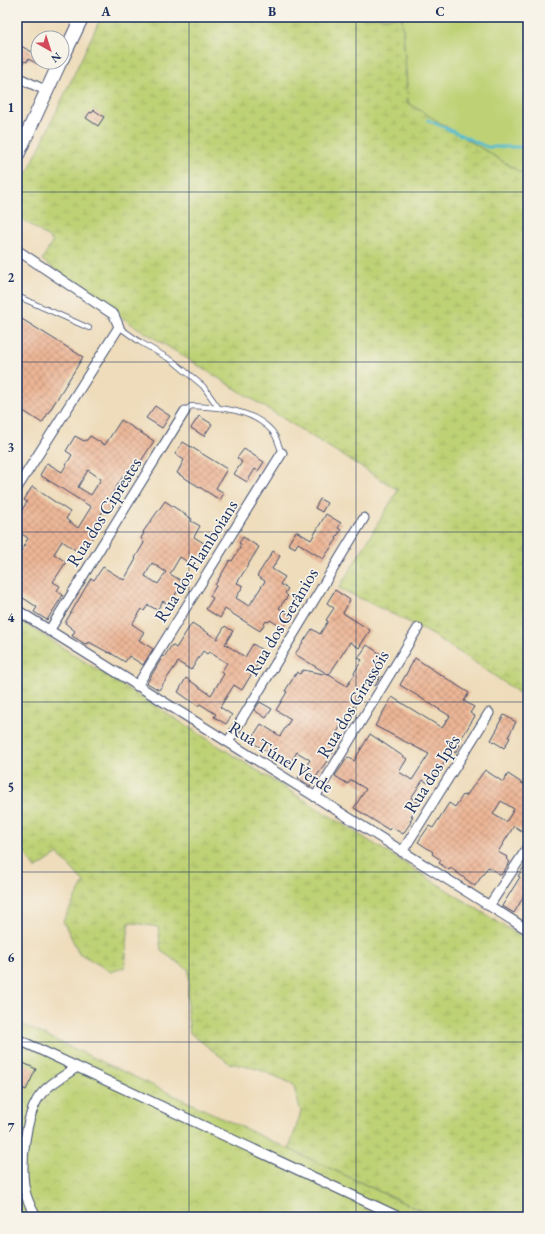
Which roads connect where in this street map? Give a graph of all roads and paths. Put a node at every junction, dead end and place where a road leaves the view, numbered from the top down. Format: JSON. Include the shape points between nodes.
{"nodes":[{"id":1,"x":82,"y":17,"type":"edge"},
{"id":2,"x":70,"y":42,"type":"edge"},
{"id":3,"x":56,"y":70,"type":"edge"},
{"id":4,"x":17,"y":77,"type":"edge"},
{"id":5,"x":47,"y":91,"type":"junction"},
{"id":6,"x":17,"y":156,"type":"edge"},
{"id":7,"x":17,"y":250,"type":"edge"},
{"id":8,"x":17,"y":296,"type":"edge"},
{"id":9,"x":119,"y":327,"type":"junction"},
{"id":10,"x":89,"y":328,"type":"dead end"},
{"id":11,"x":218,"y":407,"type":"junction"},
{"id":12,"x":185,"y":411,"type":"joint"},
{"id":13,"x":282,"y":454,"type":"joint"},
{"id":14,"x":17,"y":488,"type":"edge"},
{"id":15,"x":364,"y":518,"type":"dead end"},
{"id":16,"x":17,"y":610,"type":"edge"},
{"id":17,"x":418,"y":628,"type":"dead end"},
{"id":18,"x":50,"y":631,"type":"junction"},
{"id":19,"x":137,"y":686,"type":"junction"},
{"id":20,"x":489,"y":713,"type":"dead end"},
{"id":21,"x":228,"y":742,"type":"junction"},
{"id":22,"x":315,"y":797,"type":"junction"},
{"id":23,"x":528,"y":847,"type":"edge"},
{"id":24,"x":402,"y":852,"type":"junction"},
{"id":25,"x":489,"y":906,"type":"junction"},
{"id":26,"x":528,"y":930,"type":"edge"},
{"id":27,"x":17,"y":1039,"type":"edge"},
{"id":28,"x":77,"y":1067,"type":"junction"},
{"id":29,"x":36,"y":1217,"type":"edge"},
{"id":30,"x":399,"y":1217,"type":"edge"}],
"edges":[{"from":1,"to":2,"type":"main road"},
{"from":3,"to":5,"type":"main road"},
{"from":4,"to":5,"type":"street"},
{"from":5,"to":6,"type":"main road"},
{"from":7,"to":9,"type":"street","via":[[114,315]]},
{"from":8,"to":10,"type":"lane"},
{"from":9,"to":11,"type":"lane","via":[[173,361],[203,386]]},
{"from":9,"to":14,"type":"street"},
{"from":11,"to":12,"type":"lane","via":[[191,406]]},
{"from":11,"to":13,"type":"lane","via":[[252,416],[272,432]]},
{"from":12,"to":18,"type":"street","name":"Rua dos Ciprestes"},
{"from":13,"to":19,"type":"street","name":"Rua dos Flamboians"},
{"from":15,"to":21,"type":"street","name":"Rua dos Gerânios"},
{"from":16,"to":18,"type":"street","name":"Rua Túnel Verde"},
{"from":17,"to":22,"type":"street","name":"Rua dos Girassóis"},
{"from":18,"to":19,"type":"street","name":"Rua Túnel Verde"},
{"from":19,"to":21,"type":"street","name":"Rua Túnel Verde"},
{"from":20,"to":24,"type":"street","name":"Rua dos Ipês"},
{"from":21,"to":22,"type":"street","name":"Rua Túnel Verde"},
{"from":22,"to":24,"type":"street","name":"Rua Túnel Verde"},
{"from":23,"to":25,"type":"street"},
{"from":24,"to":25,"type":"street","name":"Rua Túnel Verde"},
{"from":25,"to":26,"type":"street","name":"Rua Túnel Verde"},
{"from":27,"to":28,"type":"street"},
{"from":28,"to":29,"type":"street","via":[[48,1086],[36,1101],[30,1120],[24,1144],[24,1186]]},
{"from":28,"to":30,"type":"street"}]}
